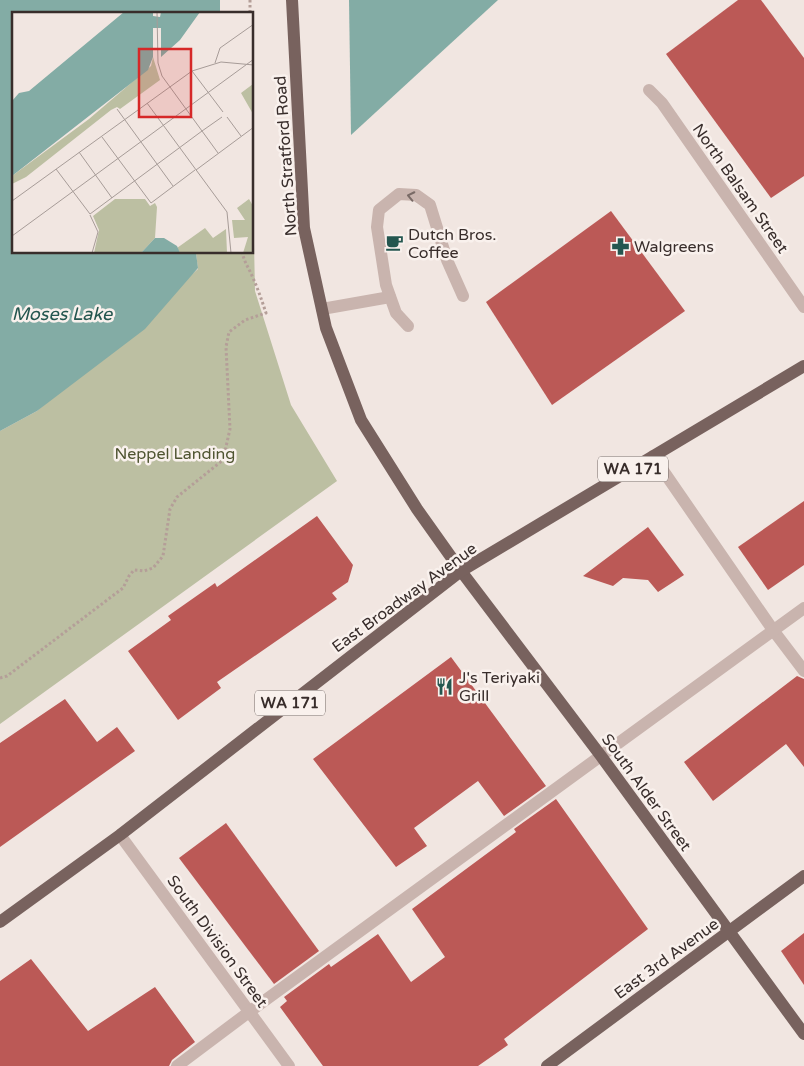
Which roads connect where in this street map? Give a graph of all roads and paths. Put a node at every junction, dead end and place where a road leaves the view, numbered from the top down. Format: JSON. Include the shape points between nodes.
{"nodes":[{"id":1,"x":292,"y":0,"type":"edge"},
{"id":2,"x":649,"y":90,"type":"dead end"},
{"id":3,"x":242,"y":254,"type":"edge"},
{"id":4,"x":463,"y":296,"type":"dead end"},
{"id":5,"x":390,"y":297,"type":"junction"},
{"id":6,"x":804,"y":307,"type":"edge"},
{"id":7,"x":322,"y":309,"type":"junction"},
{"id":8,"x":408,"y":326,"type":"dead end"},
{"id":9,"x":804,"y":366,"type":"edge"},
{"id":10,"x":654,"y":456,"type":"junction"},
{"id":11,"x":462,"y":571,"type":"junction"},
{"id":12,"x":804,"y":608,"type":"edge"},
{"id":13,"x":774,"y":630,"type":"junction"},
{"id":14,"x":804,"y":671,"type":"edge"},
{"id":15,"x":0,"y":678,"type":"edge"},
{"id":16,"x":601,"y":756,"type":"junction"},
{"id":17,"x":120,"y":835,"type":"junction"},
{"id":18,"x":804,"y":876,"type":"edge"},
{"id":19,"x":0,"y":922,"type":"edge"},
{"id":20,"x":729,"y":932,"type":"junction"},
{"id":21,"x":249,"y":1012,"type":"junction"},
{"id":22,"x":804,"y":1034,"type":"edge"},
{"id":23,"x":554,"y":1064,"type":"edge"},
{"id":24,"x":177,"y":1066,"type":"edge"},
{"id":25,"x":289,"y":1066,"type":"edge"}],
"edges":[{"from":1,"to":7,"type":"main road","name":"North Stratford Road","via":[[304,228]]},
{"from":2,"to":6,"type":"street","name":"North Balsam Street","via":[[662,103]]},
{"from":3,"to":15,"type":"path","via":[[266,313],[245,320],[229,332],[226,347],[230,429],[223,460],[177,497],[170,508],[163,556],[153,568],[134,570],[123,588],[7,676]]},
{"from":4,"to":5,"type":"street","one_way":true,"via":[[447,260],[430,205],[416,195],[399,194],[379,210],[377,227]]},
{"from":5,"to":7,"type":"street"},
{"from":5,"to":8,"type":"street","via":[[396,314]]},
{"from":7,"to":11,"type":"main road","name":"North Stratford Road","via":[[326,328],[361,420],[417,509]]},
{"from":9,"to":10,"type":"main road","name":"East Broadway Avenue","number":"WA 171"},
{"from":10,"to":11,"type":"main road","name":"East Broadway Avenue","number":"WA 171"},
{"from":10,"to":13,"type":"street"},
{"from":11,"to":16,"type":"main road","name":"South Alder Street"},
{"from":11,"to":17,"type":"main road","name":"East Broadway Avenue","number":"WA 171"},
{"from":12,"to":13,"type":"street"},
{"from":13,"to":14,"type":"street"},
{"from":13,"to":16,"type":"street"},
{"from":16,"to":20,"type":"main road","name":"South Alder Street"},
{"from":16,"to":21,"type":"street"},
{"from":17,"to":19,"type":"main road","number":"WA 171"},
{"from":17,"to":21,"type":"street","name":"South Division Street"},
{"from":18,"to":20,"type":"main road","name":"East 3rd Avenue"},
{"from":20,"to":22,"type":"main road","name":"South Alder Street"},
{"from":20,"to":23,"type":"main road","name":"East 3rd Avenue"},
{"from":21,"to":24,"type":"street"},
{"from":21,"to":25,"type":"street","name":"South Division Street"}]}
